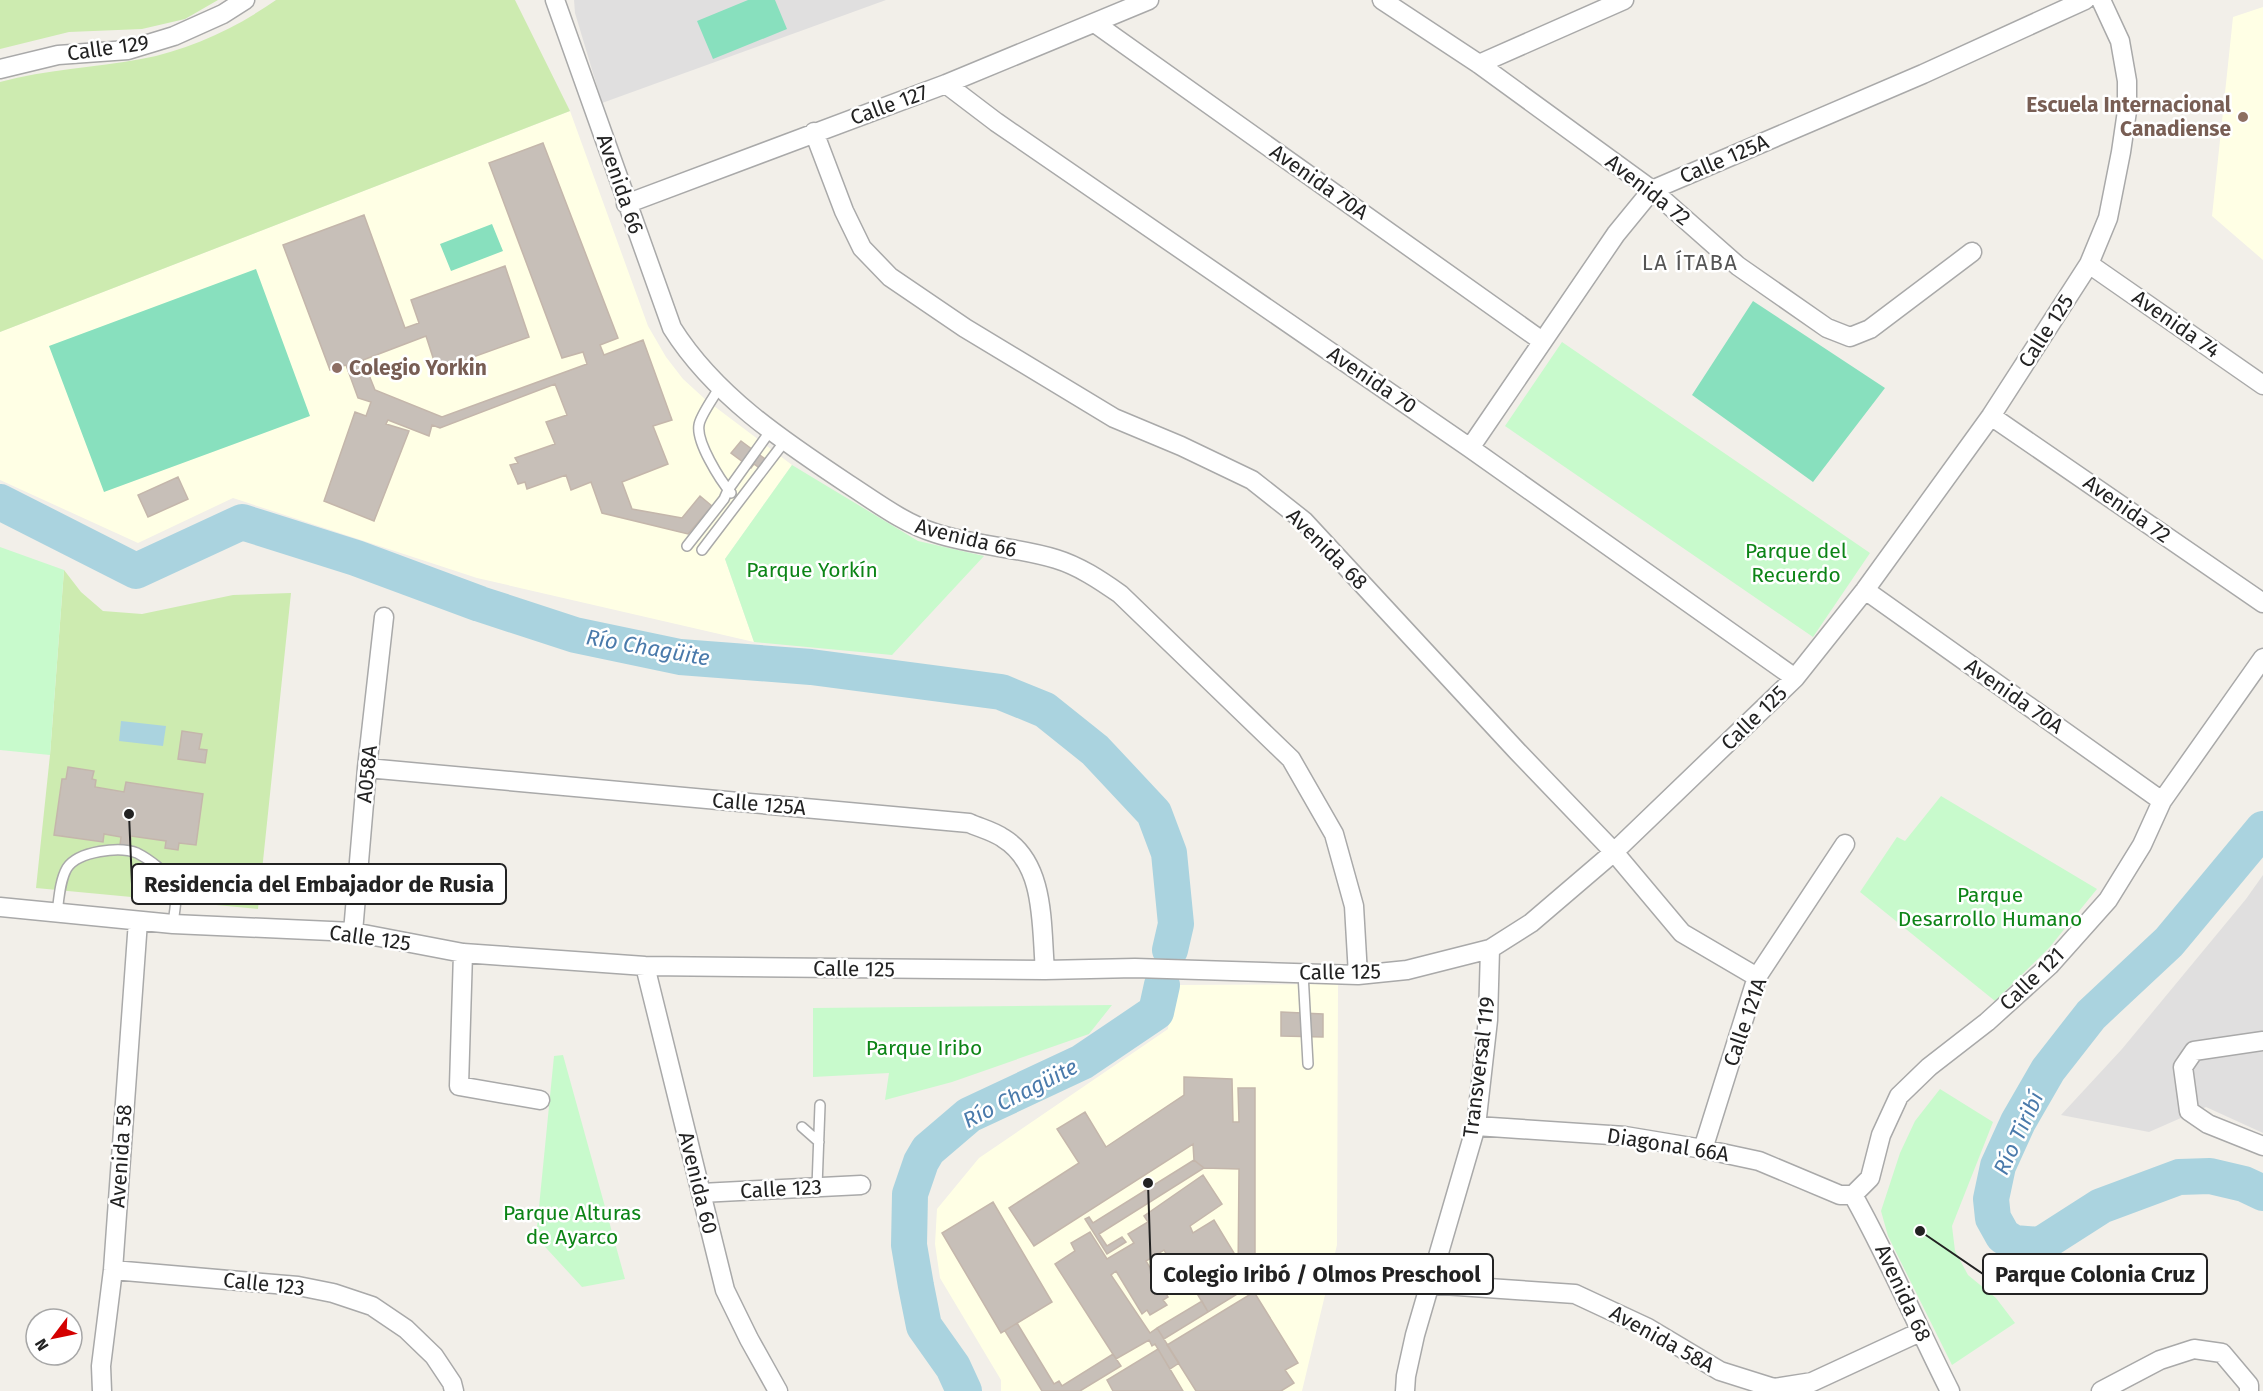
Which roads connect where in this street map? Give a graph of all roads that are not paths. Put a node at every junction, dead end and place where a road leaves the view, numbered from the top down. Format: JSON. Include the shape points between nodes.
{"nodes":[{"id":1,"x":245,"y":0,"type":"edge"},
{"id":2,"x":1149,"y":0,"type":"edge"},
{"id":3,"x":1382,"y":0,"type":"edge"},
{"id":4,"x":1624,"y":0,"type":"edge"},
{"id":5,"x":2085,"y":0,"type":"edge"},
{"id":6,"x":2101,"y":0,"type":"edge"},
{"id":7,"x":559,"y":4,"type":"edge"},
{"id":8,"x":1096,"y":24,"type":"junction"},
{"id":9,"x":1479,"y":64,"type":"junction"},
{"id":10,"x":0,"y":69,"type":"edge"},
{"id":11,"x":946,"y":84,"type":"junction"},
{"id":12,"x":814,"y":132,"type":"junction"},
{"id":13,"x":1652,"y":190,"type":"junction"},
{"id":14,"x":626,"y":204,"type":"junction"},
{"id":15,"x":1972,"y":252,"type":"dead end"},
{"id":16,"x":2089,"y":264,"type":"junction"},
{"id":17,"x":1542,"y":341,"type":"junction"},
{"id":18,"x":2263,"y":385,"type":"edge"},
{"id":19,"x":719,"y":388,"type":"junction"},
{"id":20,"x":1991,"y":416,"type":"junction"},
{"id":21,"x":778,"y":436,"type":"junction"},
{"id":22,"x":1470,"y":447,"type":"junction"},
{"id":23,"x":728,"y":490,"type":"junction"},
{"id":24,"x":738,"y":502,"type":"junction"},
{"id":25,"x":687,"y":546,"type":"dead end"},
{"id":26,"x":702,"y":550,"type":"dead end"},
{"id":27,"x":1865,"y":590,"type":"junction"},
{"id":28,"x":2263,"y":603,"type":"edge"},
{"id":29,"x":384,"y":617,"type":"dead end"},
{"id":30,"x":2263,"y":658,"type":"edge"},
{"id":31,"x":1795,"y":678,"type":"junction"},
{"id":32,"x":367,"y":768,"type":"junction"},
{"id":33,"x":2162,"y":801,"type":"junction"},
{"id":34,"x":1845,"y":844,"type":"dead end"},
{"id":35,"x":1614,"y":852,"type":"junction"},
{"id":36,"x":0,"y":907,"type":"edge"},
{"id":37,"x":57,"y":913,"type":"junction"},
{"id":38,"x":138,"y":921,"type":"junction"},
{"id":39,"x":173,"y":924,"type":"junction"},
{"id":40,"x":352,"y":932,"type":"junction"},
{"id":41,"x":1490,"y":950,"type":"junction"},
{"id":42,"x":463,"y":953,"type":"junction"},
{"id":43,"x":645,"y":966,"type":"junction"},
{"id":44,"x":1045,"y":970,"type":"junction"},
{"id":45,"x":1303,"y":973,"type":"junction"},
{"id":46,"x":1358,"y":975,"type":"junction"},
{"id":47,"x":1757,"y":977,"type":"junction"},
{"id":48,"x":2263,"y":1041,"type":"edge"},
{"id":49,"x":1308,"y":1064,"type":"dead end"},
{"id":50,"x":540,"y":1100,"type":"dead end"},
{"id":51,"x":820,"y":1105,"type":"dead end"},
{"id":52,"x":1476,"y":1126,"type":"junction"},
{"id":53,"x":802,"y":1127,"type":"dead end"},
{"id":54,"x":819,"y":1142,"type":"junction"},
{"id":55,"x":2263,"y":1146,"type":"edge"},
{"id":56,"x":1703,"y":1149,"type":"junction"},
{"id":57,"x":861,"y":1185,"type":"dead end"},
{"id":58,"x":817,"y":1187,"type":"junction"},
{"id":59,"x":701,"y":1193,"type":"junction"},
{"id":60,"x":1853,"y":1195,"type":"junction"},
{"id":61,"x":113,"y":1270,"type":"junction"},
{"id":62,"x":1429,"y":1284,"type":"junction"},
{"id":63,"x":1920,"y":1332,"type":"junction"},
{"id":64,"x":102,"y":1391,"type":"edge"},
{"id":65,"x":454,"y":1391,"type":"edge"},
{"id":66,"x":778,"y":1391,"type":"edge"},
{"id":67,"x":1405,"y":1391,"type":"edge"},
{"id":68,"x":1950,"y":1391,"type":"edge"},
{"id":69,"x":2101,"y":1391,"type":"edge"},
{"id":70,"x":2249,"y":1391,"type":"edge"}],
"edges":[{"from":1,"to":10,"type":"street","name":"Calle 129","via":[[174,36],[128,50],[58,56]]},
{"from":2,"to":8,"type":"street","name":"Calle 127"},
{"from":3,"to":9,"type":"street","name":"Avenida 72"},
{"from":4,"to":9,"type":"street"},
{"from":5,"to":13,"type":"street","name":"Calle 125A"},
{"from":6,"to":16,"type":"street","name":"Calle 125","via":[[2124,56],[2127,111],[2108,218]]},
{"from":7,"to":14,"type":"street","name":"Avenida 66"},
{"from":8,"to":11,"type":"street","name":"Calle 127"},
{"from":8,"to":17,"type":"street","name":"Avenida 70A"},
{"from":9,"to":13,"type":"street","name":"Avenida 72"},
{"from":11,"to":12,"type":"street","name":"Calle 127"},
{"from":11,"to":22,"type":"street","name":"Avenida 70"},
{"from":12,"to":14,"type":"street","name":"Calle 127"},
{"from":12,"to":35,"type":"street","name":"Avenida 68","via":[[862,248],[890,277],[965,328],[1114,418],[1252,480],[1304,521]]},
{"from":13,"to":15,"type":"street","name":"Avenida 72","via":[[1738,266],[1827,328],[1850,337],[1870,329]]},
{"from":13,"to":17,"type":"street","name":"Calle 125A","via":[[1616,234]]},
{"from":14,"to":19,"type":"street","name":"Avenida 66","via":[[672,328]]},
{"from":16,"to":18,"type":"street","name":"Avenida 74"},
{"from":16,"to":20,"type":"street","name":"Calle 125"},
{"from":17,"to":22,"type":"street","name":"Calle 125A"},
{"from":19,"to":21,"type":"street","name":"Avenida 66"},
{"from":19,"to":23,"type":"lane","via":[[699,424],[717,476]]},
{"from":20,"to":27,"type":"street","name":"Calle 125"},
{"from":20,"to":28,"type":"street","name":"Avenida 72"},
{"from":21,"to":23,"type":"lane"},
{"from":21,"to":24,"type":"lane"},
{"from":21,"to":46,"type":"street","name":"Avenida 66","via":[[906,522],[937,534],[1057,560],[1094,576],[1120,594],[1291,759],[1334,834],[1354,906]]},
{"from":22,"to":31,"type":"street","name":"Avenida 70"},
{"from":23,"to":24,"type":"lane"},
{"from":23,"to":25,"type":"lane"},
{"from":24,"to":26,"type":"lane"},
{"from":27,"to":31,"type":"street","name":"Calle 125"},
{"from":27,"to":33,"type":"street","name":"Avenida 70A"},
{"from":29,"to":32,"type":"street","name":"A058A"},
{"from":30,"to":33,"type":"street","name":"Calle 121"},
{"from":31,"to":35,"type":"street","name":"Calle 125"},
{"from":32,"to":40,"type":"street","name":"A058A"},
{"from":32,"to":44,"type":"street","name":"Calle 125A","via":[[969,823],[1004,838],[1027,862],[1038,892]]},
{"from":33,"to":60,"type":"street","name":"Calle 121","via":[[2142,845],[2108,900],[2050,965],[1899,1096],[1881,1136],[1870,1178]]},
{"from":34,"to":47,"type":"street","name":"Calle 121A"},
{"from":35,"to":41,"type":"street","name":"Calle 125","via":[[1531,923]]},
{"from":35,"to":47,"type":"street","name":"Avenida 68","via":[[1682,933]]},
{"from":36,"to":37,"type":"street","name":"Calle 125"},
{"from":37,"to":38,"type":"street","name":"Calle 125"},
{"from":37,"to":39,"type":"lane","via":[[63,876],[69,865],[82,857],[112,850],[136,853],[173,883]]},
{"from":38,"to":39,"type":"street","name":"Calle 125"},
{"from":38,"to":61,"type":"street","name":"Avenida 58"},
{"from":39,"to":40,"type":"street","name":"Calle 125"},
{"from":40,"to":42,"type":"street","name":"Calle 125"},
{"from":41,"to":46,"type":"street","name":"Calle 125","via":[[1407,970]]},
{"from":41,"to":52,"type":"street","name":"Transversal 119","via":[[1488,1020]]},
{"from":42,"to":43,"type":"street","name":"Calle 125"},
{"from":42,"to":50,"type":"street","via":[[459,1086]]},
{"from":43,"to":44,"type":"street","name":"Calle 125"},
{"from":43,"to":59,"type":"street","name":"Avenida 60"},
{"from":44,"to":45,"type":"street","name":"Calle 125","via":[[1136,968]]},
{"from":45,"to":46,"type":"street","name":"Calle 125"},
{"from":45,"to":49,"type":"lane"},
{"from":47,"to":56,"type":"street","name":"Calle 121A"},
{"from":48,"to":55,"type":"street","via":[[2194,1051],[2183,1067],[2188,1111],[2208,1124]]},
{"from":51,"to":54,"type":"lane"},
{"from":52,"to":56,"type":"street","name":"Diagonal 66A","via":[[1625,1136]]},
{"from":52,"to":62,"type":"street","name":"Transversal 119"},
{"from":53,"to":54,"type":"lane"},
{"from":54,"to":58,"type":"lane"},
{"from":56,"to":60,"type":"street","name":"Diagonal 66A","via":[[1759,1161],[1840,1195]]},
{"from":57,"to":58,"type":"street","name":"Calle 123"},
{"from":58,"to":59,"type":"street","name":"Calle 123"},
{"from":59,"to":66,"type":"street","name":"Avenida 60","via":[[725,1290]]},
{"from":60,"to":63,"type":"street","name":"Avenida 68","via":[[1882,1246]]},
{"from":61,"to":64,"type":"street","name":"Avenida 58","via":[[101,1366]]},
{"from":61,"to":65,"type":"street","name":"Calle 123","via":[[298,1286],[372,1306],[406,1329],[434,1356]]},
{"from":62,"to":63,"type":"street","name":"Avenida 58A","via":[[1575,1294],[1648,1328],[1720,1371],[1774,1388],[1812,1382]]},
{"from":62,"to":67,"type":"street","name":"Transversal 119"},
{"from":63,"to":68,"type":"street","name":"Avenida 68"},
{"from":69,"to":70,"type":"street","via":[[2160,1360],[2194,1349],[2223,1353],[2249,1385]]}]}
